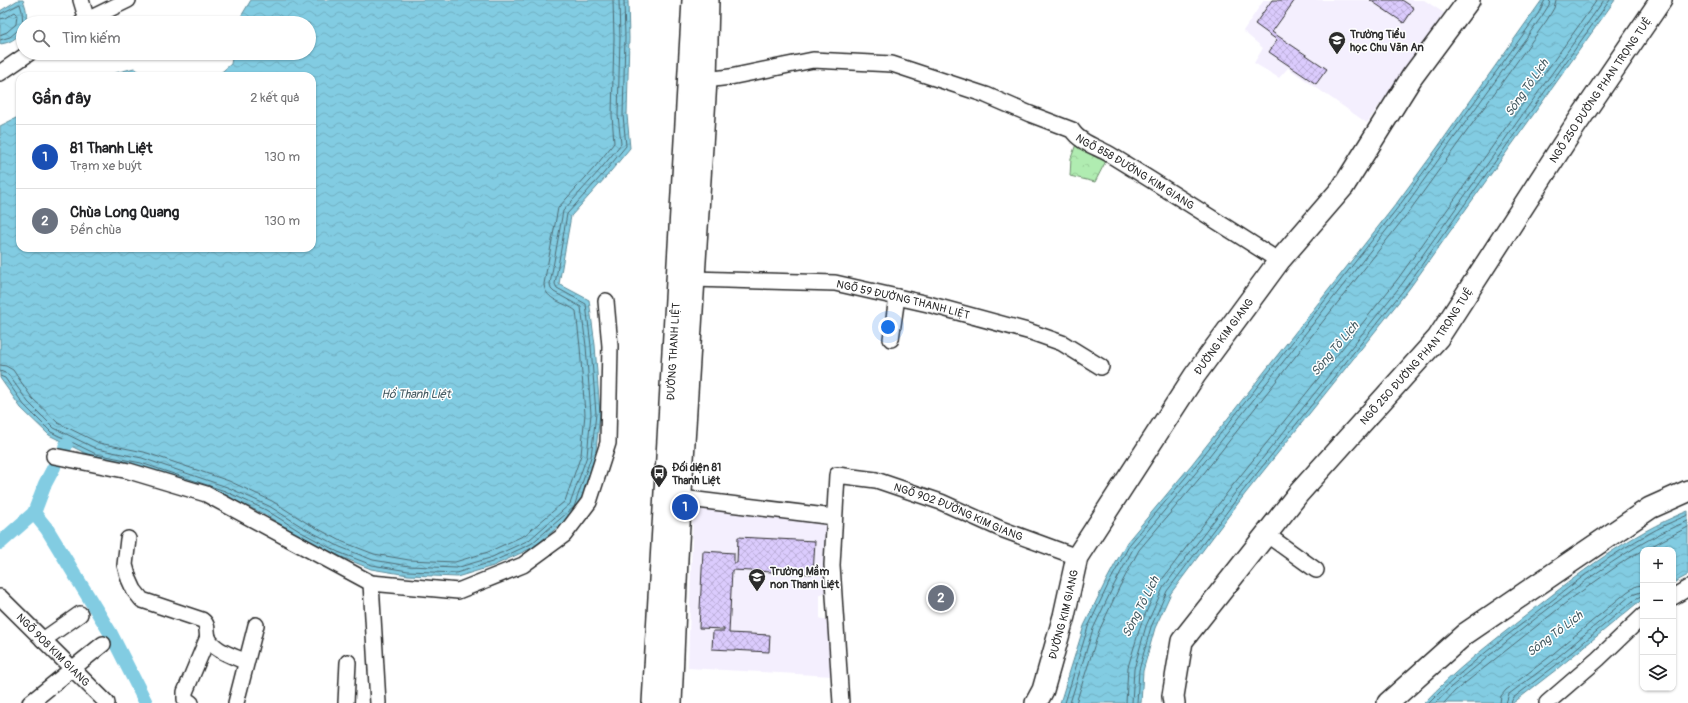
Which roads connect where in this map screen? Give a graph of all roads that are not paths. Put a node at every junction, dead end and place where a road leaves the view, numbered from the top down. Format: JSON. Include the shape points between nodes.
{"nodes":[{"id":1,"x":81,"y":0,"type":"edge"},
{"id":2,"x":128,"y":0,"type":"edge"},
{"id":3,"x":693,"y":0,"type":"edge"},
{"id":4,"x":708,"y":0,"type":"edge"},
{"id":5,"x":1469,"y":0,"type":"edge"},
{"id":6,"x":1661,"y":0,"type":"edge"},
{"id":7,"x":83,"y":16,"type":"edge"},
{"id":8,"x":94,"y":16,"type":"edge"},
{"id":9,"x":19,"y":60,"type":"edge"},
{"id":10,"x":0,"y":73,"type":"edge"},
{"id":11,"x":706,"y":80,"type":"junction"},
{"id":12,"x":1279,"y":261,"type":"junction"},
{"id":13,"x":694,"y":279,"type":"junction"},
{"id":14,"x":897,"y":297,"type":"junction"},
{"id":15,"x":606,"y":302,"type":"dead end"},
{"id":16,"x":891,"y":339,"type":"dead end"},
{"id":17,"x":1101,"y":367,"type":"dead end"},
{"id":18,"x":54,"y":456,"type":"dead end"},
{"id":19,"x":1688,"y":491,"type":"edge"},
{"id":20,"x":681,"y":498,"type":"junction"},
{"id":21,"x":834,"y":517,"type":"junction"},
{"id":22,"x":1266,"y":534,"type":"junction"},
{"id":23,"x":128,"y":539,"type":"dead end"},
{"id":24,"x":1077,"y":557,"type":"junction"},
{"id":25,"x":1316,"y":570,"type":"dead end"},
{"id":26,"x":371,"y":583,"type":"junction"},
{"id":27,"x":1688,"y":588,"type":"edge"},
{"id":28,"x":1676,"y":595,"type":"edge"},
{"id":29,"x":0,"y":597,"type":"edge"},
{"id":30,"x":80,"y":614,"type":"dead end"},
{"id":31,"x":1640,"y":619,"type":"edge"},
{"id":32,"x":256,"y":625,"type":"dead end"},
{"id":33,"x":208,"y":637,"type":"junction"},
{"id":34,"x":43,"y":640,"type":"junction"},
{"id":35,"x":103,"y":644,"type":"dead end"},
{"id":36,"x":246,"y":662,"type":"junction"},
{"id":37,"x":348,"y":662,"type":"dead end"},
{"id":38,"x":72,"y":668,"type":"junction"},
{"id":39,"x":30,"y":703,"type":"edge"},
{"id":40,"x":107,"y":703,"type":"edge"},
{"id":41,"x":191,"y":703,"type":"edge"},
{"id":42,"x":236,"y":703,"type":"edge"},
{"id":43,"x":346,"y":703,"type":"edge"},
{"id":44,"x":378,"y":703,"type":"edge"},
{"id":45,"x":653,"y":703,"type":"edge"},
{"id":46,"x":670,"y":703,"type":"edge"},
{"id":47,"x":841,"y":703,"type":"edge"},
{"id":48,"x":1036,"y":703,"type":"edge"},
{"id":49,"x":1174,"y":703,"type":"edge"},
{"id":50,"x":1388,"y":703,"type":"edge"},
{"id":51,"x":1547,"y":703,"type":"edge"}],
"edges":[{"from":1,"to":7,"type":"street"},
{"from":2,"to":8,"type":"street"},
{"from":3,"to":45,"type":"street","name":"ĐƯỜNG THANH LIỆT"},
{"from":4,"to":11,"type":"street","name":"ĐƯỜNG THANH LIỆT"},
{"from":5,"to":12,"type":"street","name":"ĐƯỜNG KIM GIANG","via":[[1412,77],[1343,187]]},
{"from":6,"to":22,"type":"street","name":"NGÕ 250 ĐƯỜNG PHAN TRỌNG TUỆ","via":[[1575,126],[1438,338],[1298,494]]},
{"from":9,"to":10,"type":"street"},
{"from":11,"to":12,"type":"street","name":"NGÕ 858 ĐƯỜNG KIM GIANG","via":[[814,60],[892,64],[986,95],[1072,130],[1076,137],[1132,167]]},
{"from":11,"to":13,"type":"street","name":"ĐƯỜNG THANH LIỆT"},
{"from":12,"to":24,"type":"street","name":"ĐƯỜNG KIM GIANG","via":[[1195,375]]},
{"from":13,"to":14,"type":"street","name":"NGÕ 59 ĐƯỜNG THANH LIỆT","via":[[835,283]]},
{"from":13,"to":20,"type":"street","name":"ĐƯỜNG THANH LIỆT"},
{"from":14,"to":16,"type":"street"},
{"from":14,"to":17,"type":"street","name":"NGÕ 59 ĐƯỜNG THANH LIỆT","via":[[1031,332],[1062,343]]},
{"from":15,"to":26,"type":"street","via":[[610,346],[608,443],[589,502],[564,535],[523,565],[458,590]]},
{"from":18,"to":26,"type":"street","via":[[130,471],[206,494]]},
{"from":19,"to":50,"type":"street","via":[[1650,508],[1523,593],[1465,634]]},
{"from":20,"to":21,"type":"street"},
{"from":20,"to":46,"type":"street","name":"ĐƯỜNG THANH LIỆT"},
{"from":21,"to":24,"type":"street","name":"NGÕ 902 ĐƯỜNG KIM GIANG","via":[[837,475],[876,480],[941,502],[1001,529]]},
{"from":21,"to":47,"type":"street","via":[[832,565]]},
{"from":22,"to":25,"type":"street"},
{"from":22,"to":49,"type":"street","name":"NGÕ 250 ĐƯỜNG PHAN TRỌNG TUỆ","via":[[1182,641]]},
{"from":23,"to":33,"type":"street","via":[[125,565],[128,579],[142,600],[202,620],[206,623]]},
{"from":24,"to":48,"type":"street","name":"ĐƯỜNG KIM GIANG","via":[[1064,616],[1043,690]]},
{"from":26,"to":44,"type":"street"},
{"from":27,"to":28,"type":"street"},
{"from":29,"to":34,"type":"street","name":"NGÕ 908 KIM GIANG"},
{"from":30,"to":34,"type":"street"},
{"from":31,"to":51,"type":"street"},
{"from":32,"to":36,"type":"street"},
{"from":33,"to":36,"type":"street","via":[[217,648]]},
{"from":33,"to":41,"type":"street","via":[[186,692],[185,699]]},
{"from":34,"to":38,"type":"street","name":"NGÕ 908 KIM GIANG"},
{"from":35,"to":38,"type":"street"},
{"from":36,"to":42,"type":"street"},
{"from":37,"to":43,"type":"street"},
{"from":38,"to":39,"type":"street"},
{"from":38,"to":40,"type":"street","name":"NGÕ 908 KIM GIANG"}]}
